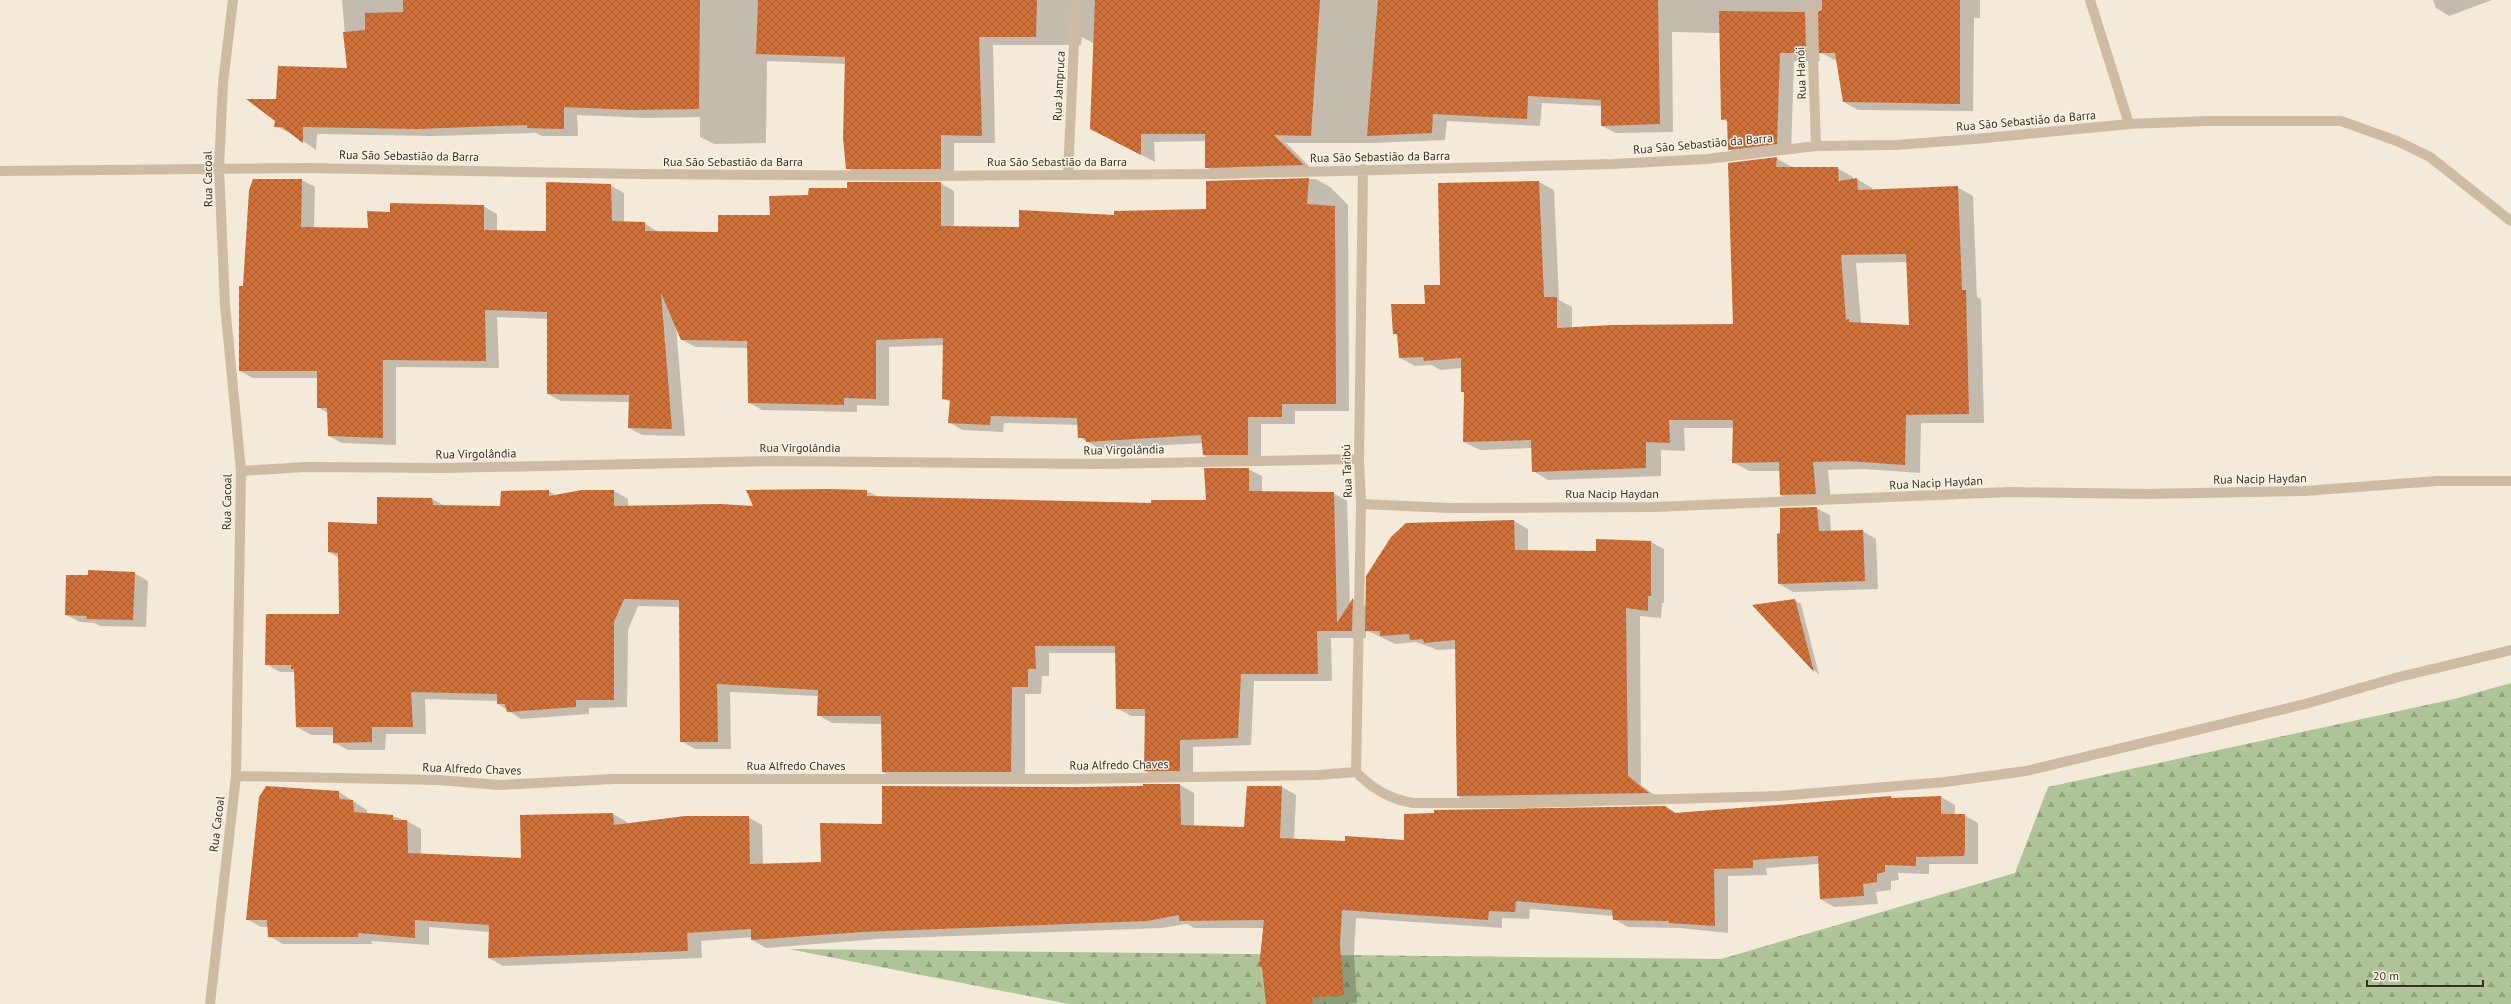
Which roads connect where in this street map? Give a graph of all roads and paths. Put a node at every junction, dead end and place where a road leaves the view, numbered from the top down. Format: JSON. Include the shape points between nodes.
{"nodes":[{"id":1,"x":233,"y":0,"type":"edge"},
{"id":2,"x":1076,"y":0,"type":"edge"},
{"id":3,"x":1811,"y":0,"type":"edge"},
{"id":4,"x":2090,"y":0,"type":"edge"},
{"id":5,"x":2129,"y":124,"type":"junction"},
{"id":6,"x":1816,"y":146,"type":"junction"},
{"id":7,"x":219,"y":168,"type":"junction"},
{"id":8,"x":1363,"y":169,"type":"junction"},
{"id":9,"x":0,"y":171,"type":"edge"},
{"id":10,"x":1068,"y":174,"type":"junction"},
{"id":11,"x":2511,"y":221,"type":"edge"},
{"id":12,"x":1359,"y":460,"type":"junction"},
{"id":13,"x":241,"y":471,"type":"junction"},
{"id":14,"x":2511,"y":481,"type":"edge"},
{"id":15,"x":1361,"y":504,"type":"junction"},
{"id":16,"x":2511,"y":650,"type":"edge"},
{"id":17,"x":1356,"y":772,"type":"junction"},
{"id":18,"x":236,"y":776,"type":"junction"},
{"id":19,"x":210,"y":1004,"type":"edge"}],
"edges":[{"from":1,"to":7,"type":"street","name":"Rua Cacoal","via":[[223,84]]},
{"from":2,"to":10,"type":"street","name":"Rua Jampruca"},
{"from":3,"to":6,"type":"street","name":"Rua Hanói"},
{"from":4,"to":5,"type":"street"},
{"from":5,"to":6,"type":"street","name":"Rua São Sebastião da Barra","via":[[1896,145]]},
{"from":5,"to":11,"type":"street","name":"Rua São Sebastião da Barra","via":[[2222,120],[2341,121],[2397,141],[2430,157]]},
{"from":6,"to":8,"type":"street","name":"Rua São Sebastião da Barra","via":[[1699,160],[1532,167]]},
{"from":7,"to":9,"type":"street","name":"Rua São Sebastião da Barra"},
{"from":7,"to":10,"type":"street","name":"Rua São Sebastião da Barra","via":[[919,176]]},
{"from":7,"to":13,"type":"street","name":"Rua Cacoal","via":[[225,306]]},
{"from":8,"to":10,"type":"street","name":"Rua São Sebastião da Barra","via":[[1216,174]]},
{"from":8,"to":12,"type":"street","name":"Rua Taribú"},
{"from":12,"to":13,"type":"street","name":"Rua Virgolândia","via":[[1270,459],[1098,464],[771,461],[444,468],[305,466]]},
{"from":12,"to":15,"type":"street","name":"Rua Taribú"},
{"from":13,"to":18,"type":"street","name":"Rua Cacoal"},
{"from":14,"to":15,"type":"street","name":"Rua Nacip Haydan","via":[[2437,481],[2304,491],[2146,494],[2008,492],[1654,507],[1450,508]]},
{"from":15,"to":17,"type":"street","name":"Rua Taribú"},
{"from":16,"to":17,"type":"street","via":[[2395,678],[2305,704],[2026,771],[1945,782],[1779,796],[1676,800],[1413,803],[1394,800]]},
{"from":17,"to":18,"type":"street","name":"Rua Alfredo Chaves","via":[[1318,775],[1068,779],[614,779],[506,785],[370,778]]},
{"from":18,"to":19,"type":"street","name":"Rua Cacoal"}]}
